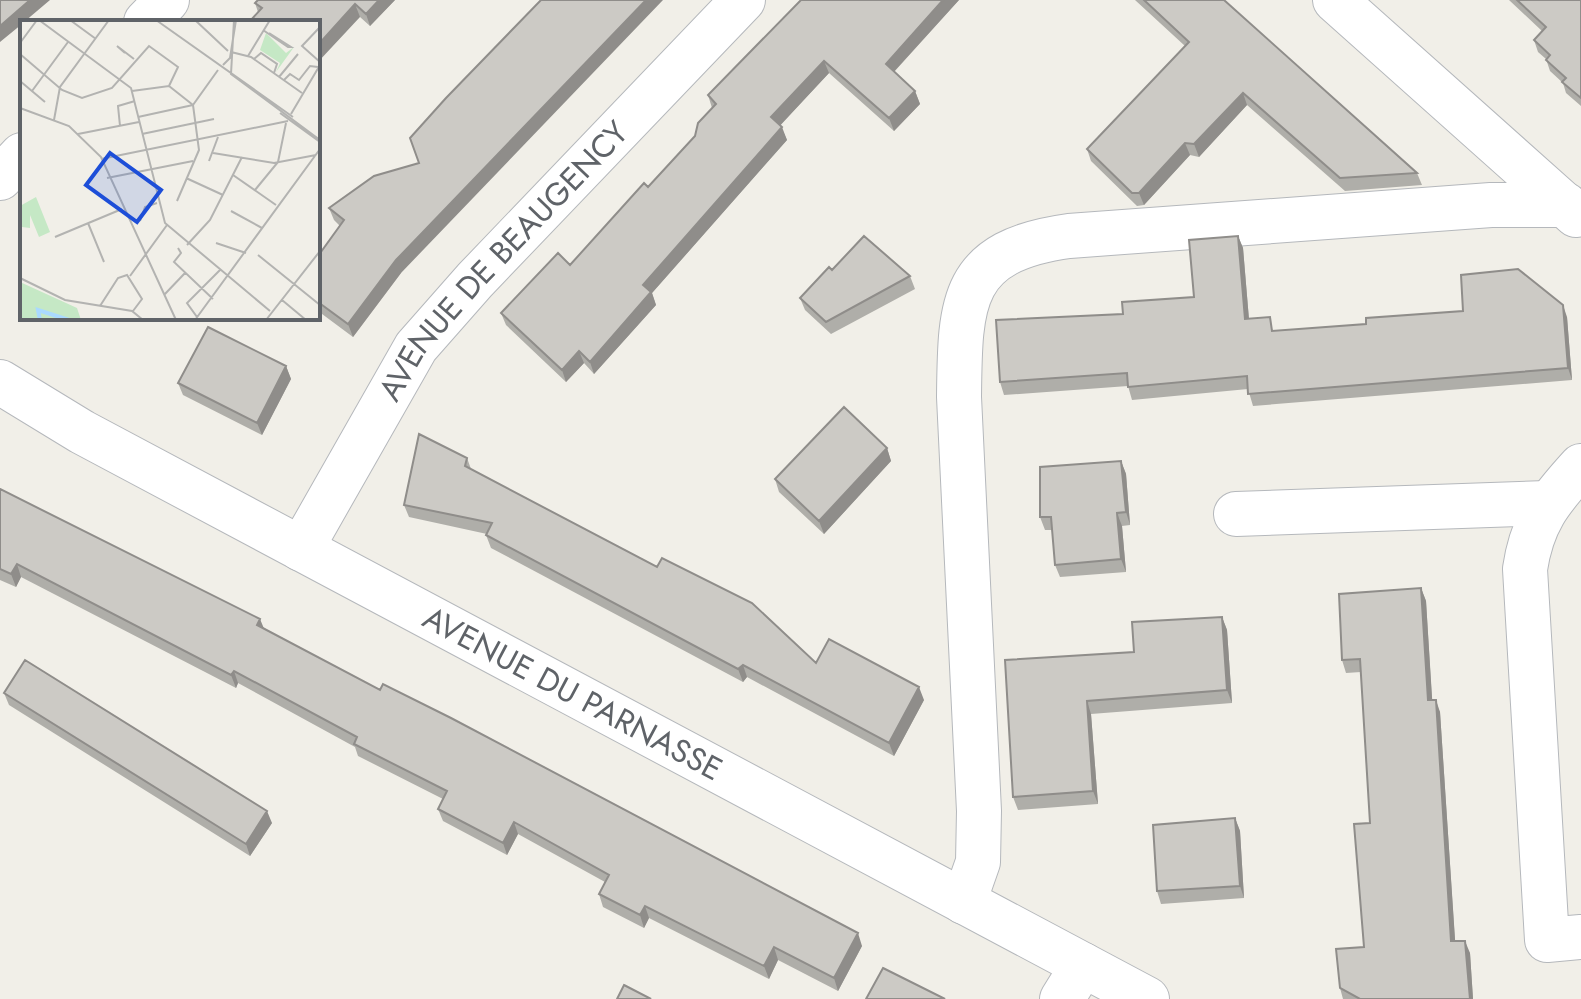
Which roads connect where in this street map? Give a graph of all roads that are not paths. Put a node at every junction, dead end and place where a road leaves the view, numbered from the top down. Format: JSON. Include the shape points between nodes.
{"nodes":[{"id":1,"x":167,"y":0,"type":"edge"},
{"id":2,"x":743,"y":0,"type":"edge"},
{"id":3,"x":1335,"y":0,"type":"edge"},
{"id":4,"x":148,"y":20,"type":"edge"},
{"id":5,"x":20,"y":157,"type":"edge"},
{"id":6,"x":0,"y":178,"type":"edge"},
{"id":7,"x":1574,"y":212,"type":"edge"},
{"id":8,"x":0,"y":382,"type":"edge"},
{"id":9,"x":1581,"y":466,"type":"edge"},
{"id":10,"x":1547,"y":503,"type":"junction"},
{"id":11,"x":1236,"y":514,"type":"dead end"},
{"id":12,"x":301,"y":549,"type":"junction"},
{"id":13,"x":964,"y":902,"type":"junction"},
{"id":14,"x":1581,"y":937,"type":"edge"},
{"id":15,"x":1072,"y":982,"type":"edge"},
{"id":16,"x":1147,"y":999,"type":"edge"}],
"edges":[{"from":1,"to":4,"type":"street"},
{"from":2,"to":12,"type":"street","name":"AVENUE DE BEAUGENCY","via":[[439,319],[397,376]]},
{"from":3,"to":7,"type":"street"},
{"from":5,"to":6,"type":"street"},
{"from":7,"to":13,"type":"street","via":[[1491,205],[1069,236],[1013,249],[986,267],[966,299],[959,339],[979,811],[978,862]]},
{"from":8,"to":12,"type":"street","name":"AVENUE DU PARNASSE"},
{"from":9,"to":10,"type":"street"},
{"from":10,"to":11,"type":"street"},
{"from":10,"to":14,"type":"street","via":[[1529,539],[1525,569],[1547,940]]},
{"from":12,"to":13,"type":"street","name":"AVENUE DU PARNASSE"},
{"from":13,"to":15,"type":"street","name":"AVENUE DU PARNASSE"},
{"from":15,"to":16,"type":"street","name":"AVENUE DU PARNASSE"}]}
